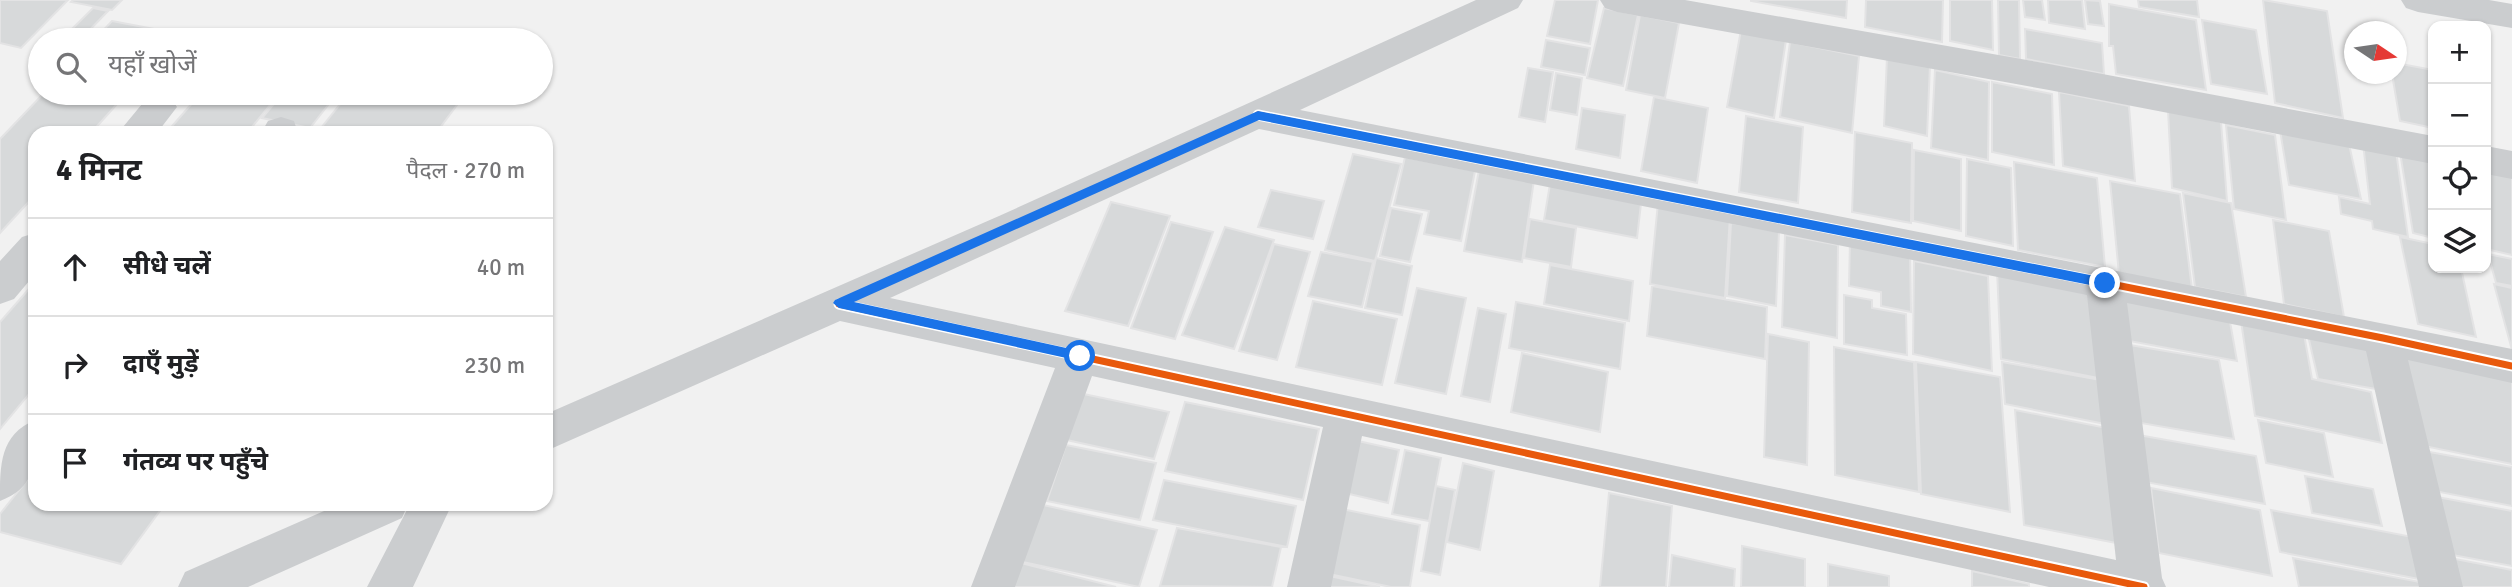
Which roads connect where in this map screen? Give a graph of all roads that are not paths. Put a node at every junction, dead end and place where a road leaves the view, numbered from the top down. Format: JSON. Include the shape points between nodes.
{"nodes":[{"id":1,"x":1506,"y":0,"type":"edge"},
{"id":2,"x":1617,"y":0,"type":"edge"},
{"id":3,"x":2418,"y":0,"type":"edge"},
{"id":4,"x":2512,"y":16,"type":"edge"},
{"id":5,"x":159,"y":107,"type":"dead end"},
{"id":6,"x":1258,"y":116,"type":"junction"},
{"id":7,"x":142,"y":126,"type":"edge"},
{"id":8,"x":2428,"y":149,"type":"edge"},
{"id":9,"x":2491,"y":161,"type":"edge"},
{"id":10,"x":2512,"y":165,"type":"edge"},
{"id":11,"x":28,"y":256,"type":"edge"},
{"id":12,"x":2105,"y":283,"type":"junction"},
{"id":13,"x":0,"y":288,"type":"edge"},
{"id":14,"x":839,"y":303,"type":"junction"},
{"id":15,"x":2383,"y":338,"type":"junction"},
{"id":16,"x":1080,"y":356,"type":"junction"},
{"id":17,"x":2512,"y":366,"type":"edge"},
{"id":18,"x":1346,"y":414,"type":"junction"},
{"id":19,"x":553,"y":430,"type":"edge"},
{"id":20,"x":28,"y":447,"type":"edge"},
{"id":21,"x":0,"y":482,"type":"edge"},
{"id":22,"x":371,"y":511,"type":"edge"},
{"id":23,"x":428,"y":511,"type":"edge"},
{"id":24,"x":200,"y":587,"type":"edge"},
{"id":25,"x":389,"y":587,"type":"edge"},
{"id":26,"x":993,"y":587,"type":"edge"},
{"id":27,"x":1308,"y":587,"type":"edge"},
{"id":28,"x":2143,"y":587,"type":"edge"},
{"id":29,"x":2441,"y":587,"type":"edge"}],
"edges":[{"from":1,"to":6,"type":"street"},
{"from":2,"to":8,"type":"street"},
{"from":3,"to":4,"type":"street"},
{"from":5,"to":7,"type":"street"},
{"from":6,"to":12,"type":"street"},
{"from":6,"to":14,"type":"street"},
{"from":9,"to":10,"type":"street"},
{"from":11,"to":13,"type":"street"},
{"from":12,"to":15,"type":"street"},
{"from":12,"to":28,"type":"street"},
{"from":14,"to":16,"type":"street"},
{"from":14,"to":19,"type":"street"},
{"from":15,"to":17,"type":"street"},
{"from":15,"to":29,"type":"street"},
{"from":16,"to":18,"type":"street"},
{"from":16,"to":26,"type":"street"},
{"from":18,"to":27,"type":"street"},
{"from":18,"to":28,"type":"street"},
{"from":20,"to":21,"type":"street"},
{"from":22,"to":24,"type":"street"},
{"from":23,"to":25,"type":"street"}]}
